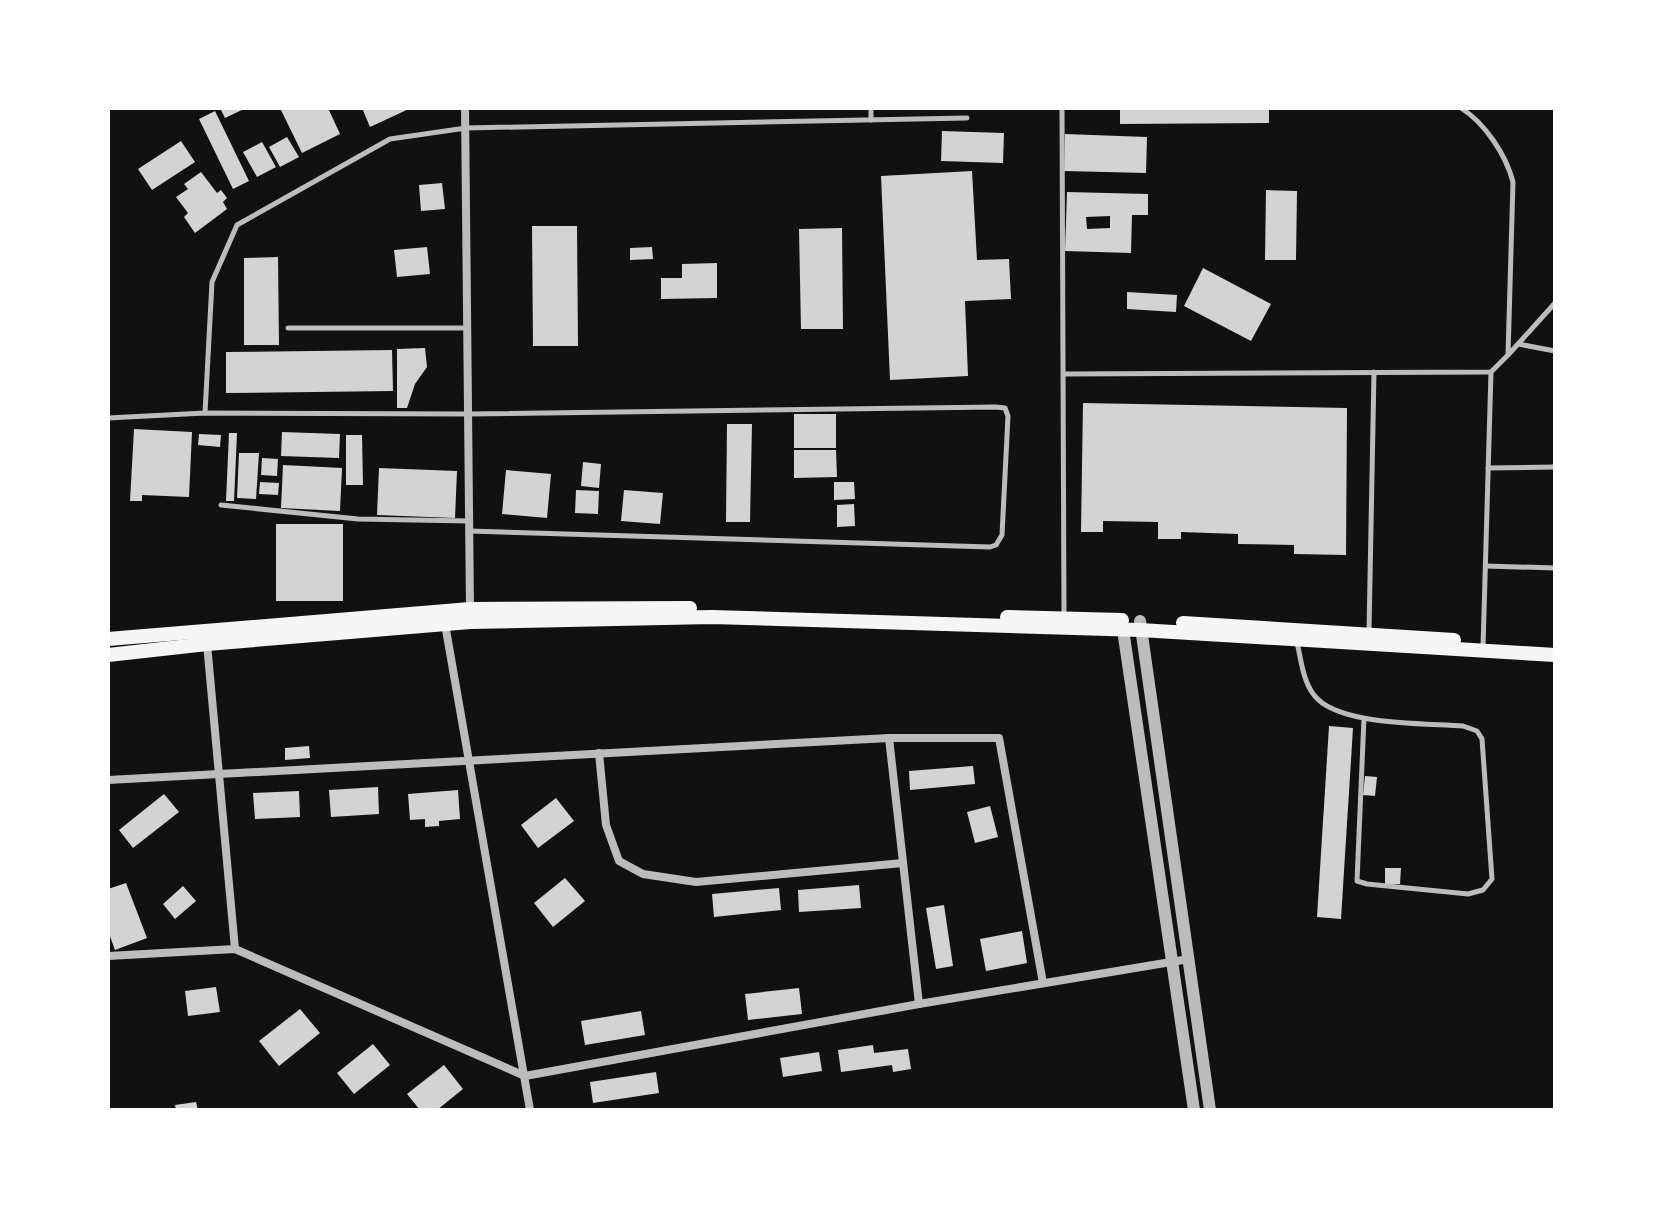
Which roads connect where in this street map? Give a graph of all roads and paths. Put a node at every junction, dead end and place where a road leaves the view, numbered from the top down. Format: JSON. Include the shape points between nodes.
{"nodes":[{"id":1,"x":465,"y":108,"type":"edge"},
{"id":2,"x":871,"y":108,"type":"edge"},
{"id":3,"x":1062,"y":108,"type":"edge"},
{"id":4,"x":1461,"y":108,"type":"edge"},
{"id":5,"x":967,"y":118,"type":"dead end"},
{"id":6,"x":871,"y":120,"type":"junction"},
{"id":7,"x":466,"y":128,"type":"junction"},
{"id":8,"x":1555,"y":303,"type":"edge"},
{"id":9,"x":288,"y":328,"type":"dead end"},
{"id":10,"x":467,"y":328,"type":"junction"},
{"id":11,"x":1517,"y":343,"type":"junction"},
{"id":12,"x":1555,"y":351,"type":"edge"},
{"id":13,"x":1508,"y":355,"type":"junction"},
{"id":14,"x":1374,"y":372,"type":"junction"},
{"id":15,"x":1491,"y":372,"type":"junction"},
{"id":16,"x":1064,"y":374,"type":"junction"},
{"id":17,"x":205,"y":413,"type":"junction"},
{"id":18,"x":468,"y":414,"type":"junction"},
{"id":19,"x":108,"y":418,"type":"edge"},
{"id":20,"x":1555,"y":467,"type":"edge"},
{"id":21,"x":1488,"y":468,"type":"junction"},
{"id":22,"x":221,"y":505,"type":"dead end"},
{"id":23,"x":469,"y":521,"type":"junction"},
{"id":24,"x":469,"y":531,"type":"junction"},
{"id":25,"x":1486,"y":566,"type":"junction"},
{"id":26,"x":1555,"y":568,"type":"edge"},
{"id":27,"x":470,"y":616,"type":"junction"},
{"id":28,"x":1064,"y":623,"type":"junction"},
{"id":29,"x":445,"y":624,"type":"junction"},
{"id":30,"x":1122,"y":625,"type":"junction"},
{"id":31,"x":1140,"y":625,"type":"junction"},
{"id":32,"x":1369,"y":633,"type":"junction"},
{"id":33,"x":108,"y":639,"type":"edge"},
{"id":34,"x":1297,"y":640,"type":"junction"},
{"id":35,"x":207,"y":644,"type":"junction"},
{"id":36,"x":1483,"y":646,"type":"junction"},
{"id":37,"x":1555,"y":646,"type":"edge"},
{"id":38,"x":108,"y":655,"type":"edge"},
{"id":39,"x":1555,"y":655,"type":"edge"},
{"id":40,"x":1364,"y":718,"type":"junction"},
{"id":41,"x":889,"y":738,"type":"junction"},
{"id":42,"x":599,"y":753,"type":"junction"},
{"id":43,"x":468,"y":761,"type":"junction"},
{"id":44,"x":219,"y":774,"type":"junction"},
{"id":45,"x":108,"y":780,"type":"edge"},
{"id":46,"x":903,"y":863,"type":"junction"},
{"id":47,"x":235,"y":949,"type":"junction"},
{"id":48,"x":108,"y":956,"type":"edge"},
{"id":49,"x":1189,"y":959,"type":"junction"},
{"id":50,"x":1173,"y":962,"type":"junction"},
{"id":51,"x":1043,"y":983,"type":"junction"},
{"id":52,"x":919,"y":1004,"type":"junction"},
{"id":53,"x":525,"y":1076,"type":"junction"},
{"id":54,"x":530,"y":1110,"type":"edge"},
{"id":55,"x":1194,"y":1110,"type":"edge"},
{"id":56,"x":1210,"y":1110,"type":"edge"}],
"edges":[{"from":1,"to":7,"type":"street"},
{"from":2,"to":6,"type":"lane"},
{"from":3,"to":16,"type":"lane"},
{"from":4,"to":13,"type":"lane","via":[[1505,159],[1513,182]]},
{"from":5,"to":6,"type":"lane"},
{"from":6,"to":7,"type":"lane"},
{"from":7,"to":10,"type":"street"},
{"from":7,"to":17,"type":"lane","via":[[390,139],[237,225],[212,282]]},
{"from":8,"to":11,"type":"lane"},
{"from":9,"to":10,"type":"lane"},
{"from":10,"to":18,"type":"street"},
{"from":11,"to":12,"type":"lane"},
{"from":11,"to":13,"type":"lane"},
{"from":13,"to":15,"type":"lane"},
{"from":14,"to":15,"type":"lane"},
{"from":14,"to":16,"type":"lane"},
{"from":14,"to":32,"type":"lane"},
{"from":15,"to":21,"type":"lane"},
{"from":16,"to":28,"type":"lane"},
{"from":17,"to":18,"type":"lane"},
{"from":17,"to":19,"type":"lane"},
{"from":18,"to":23,"type":"street"},
{"from":18,"to":24,"type":"lane","via":[[996,407],[1005,408],[1008,416],[1002,535],[990,547]]},
{"from":20,"to":21,"type":"lane"},
{"from":21,"to":25,"type":"lane"},
{"from":22,"to":23,"type":"lane","via":[[358,519]]},
{"from":23,"to":24,"type":"street"},
{"from":24,"to":27,"type":"street"},
{"from":25,"to":26,"type":"lane"},
{"from":25,"to":36,"type":"lane"},
{"from":27,"to":28,"type":"main road"},
{"from":27,"to":29,"type":"main road"},
{"from":27,"to":33,"type":"main road"},
{"from":28,"to":30,"type":"main road"},
{"from":29,"to":35,"type":"main road"},
{"from":29,"to":43,"type":"street"},
{"from":30,"to":31,"type":"main road"},
{"from":30,"to":50,"type":"street"},
{"from":31,"to":32,"type":"main road"},
{"from":31,"to":34,"type":"main road"},
{"from":31,"to":49,"type":"street"},
{"from":32,"to":36,"type":"main road"},
{"from":34,"to":36,"type":"main road"},
{"from":34,"to":40,"type":"lane","via":[[1308,686],[1320,702]]},
{"from":35,"to":38,"type":"main road"},
{"from":35,"to":44,"type":"street"},
{"from":36,"to":37,"type":"main road"},
{"from":36,"to":39,"type":"main road"},
{"from":40,"to":40,"type":"lane","via":[[1357,881],[1468,894],[1483,890],[1492,879],[1482,739],[1477,731]]},
{"from":41,"to":42,"type":"street"},
{"from":41,"to":46,"type":"street"},
{"from":41,"to":51,"type":"street","via":[[999,738]]},
{"from":42,"to":43,"type":"street"},
{"from":42,"to":46,"type":"street","via":[[606,825],[619,861],[643,874],[696,882]]},
{"from":43,"to":44,"type":"street"},
{"from":43,"to":53,"type":"street"},
{"from":44,"to":45,"type":"street"},
{"from":44,"to":47,"type":"street"},
{"from":46,"to":52,"type":"street"},
{"from":47,"to":48,"type":"street"},
{"from":47,"to":53,"type":"street"},
{"from":49,"to":50,"type":"street"},
{"from":49,"to":56,"type":"street"},
{"from":50,"to":51,"type":"street"},
{"from":50,"to":55,"type":"street"},
{"from":51,"to":52,"type":"street"},
{"from":52,"to":53,"type":"street"},
{"from":53,"to":54,"type":"street"}]}
